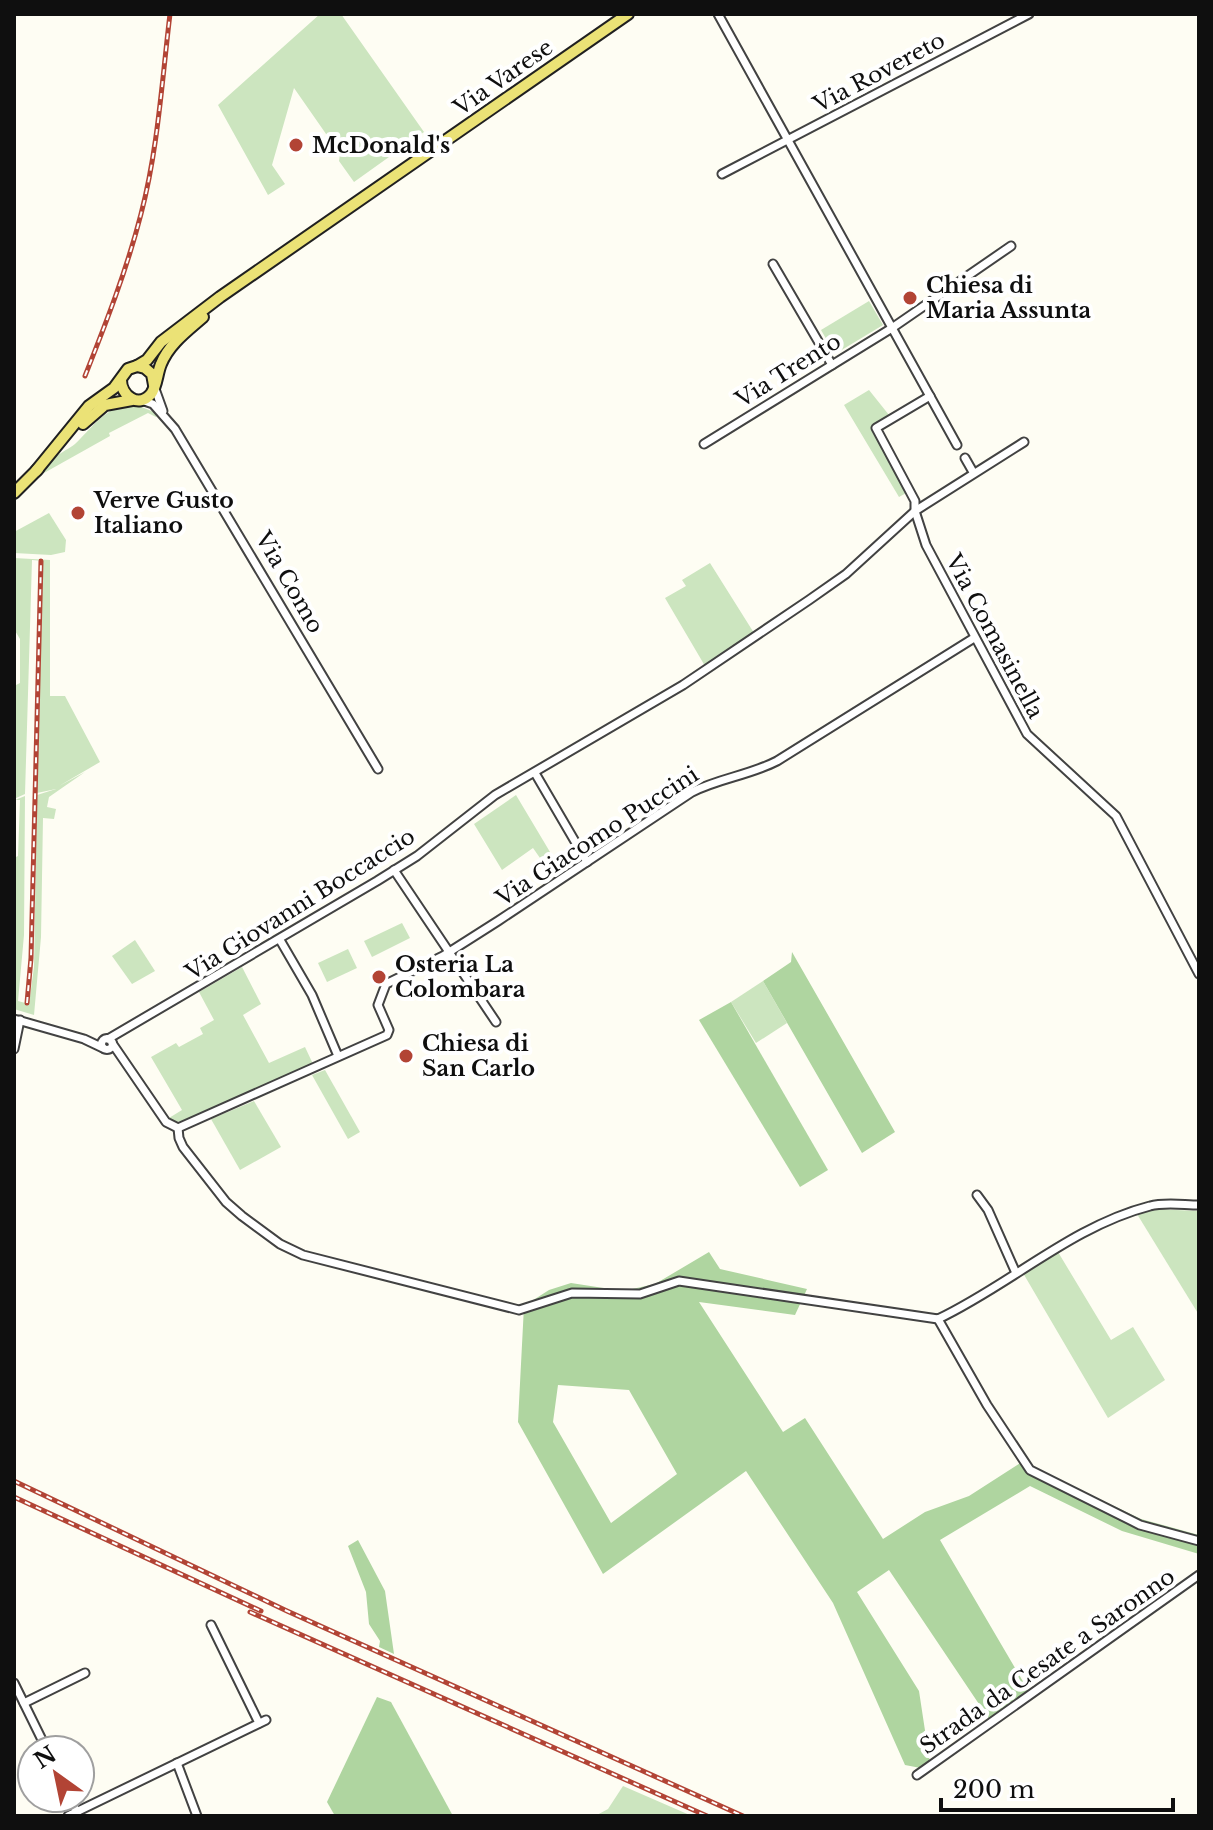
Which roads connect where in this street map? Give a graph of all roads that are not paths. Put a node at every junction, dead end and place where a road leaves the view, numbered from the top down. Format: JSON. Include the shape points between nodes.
{"nodes":[{"id":1,"x":628,"y":14,"type":"edge"},
{"id":2,"x":718,"y":14,"type":"edge"},
{"id":3,"x":1029,"y":14,"type":"edge"},
{"id":4,"x":789,"y":140,"type":"junction"},
{"id":5,"x":722,"y":174,"type":"dead end"},
{"id":6,"x":1011,"y":246,"type":"dead end"},
{"id":7,"x":773,"y":264,"type":"dead end"},
{"id":8,"x":244,"y":281,"type":"junction"},
{"id":9,"x":892,"y":328,"type":"junction"},
{"id":10,"x":832,"y":365,"type":"junction"},
{"id":11,"x":137,"y":366,"type":"junction"},
{"id":12,"x":121,"y":380,"type":"junction"},
{"id":13,"x":154,"y":386,"type":"junction"},
{"id":14,"x":930,"y":396,"type":"junction"},
{"id":15,"x":134,"y":400,"type":"junction"},
{"id":16,"x":166,"y":417,"type":"junction"},
{"id":17,"x":1024,"y":442,"type":"dead end"},
{"id":18,"x":704,"y":444,"type":"dead end"},
{"id":19,"x":957,"y":445,"type":"dead end"},
{"id":20,"x":965,"y":458,"type":"dead end"},
{"id":21,"x":36,"y":471,"type":"junction"},
{"id":22,"x":973,"y":472,"type":"junction"},
{"id":23,"x":14,"y":493,"type":"edge"},
{"id":24,"x":915,"y":511,"type":"junction"},
{"id":25,"x":974,"y":638,"type":"junction"},
{"id":26,"x":378,"y":769,"type":"dead end"},
{"id":27,"x":535,"y":773,"type":"junction"},
{"id":28,"x":587,"y":862,"type":"junction"},
{"id":29,"x":394,"y":870,"type":"junction"},
{"id":30,"x":280,"y":940,"type":"junction"},
{"id":31,"x":449,"y":950,"type":"junction"},
{"id":32,"x":1199,"y":974,"type":"edge"},
{"id":33,"x":17,"y":1020,"type":"edge"},
{"id":34,"x":496,"y":1022,"type":"dead end"},
{"id":35,"x":108,"y":1044,"type":"junction"},
{"id":36,"x":14,"y":1049,"type":"edge"},
{"id":37,"x":338,"y":1056,"type":"junction"},
{"id":38,"x":178,"y":1128,"type":"junction"},
{"id":39,"x":977,"y":1195,"type":"dead end"},
{"id":40,"x":1199,"y":1205,"type":"edge"},
{"id":41,"x":1016,"y":1273,"type":"junction"},
{"id":42,"x":938,"y":1319,"type":"junction"},
{"id":43,"x":1199,"y":1541,"type":"edge"},
{"id":44,"x":1199,"y":1575,"type":"edge"},
{"id":45,"x":211,"y":1625,"type":"dead end"},
{"id":46,"x":85,"y":1673,"type":"dead end"},
{"id":47,"x":14,"y":1683,"type":"edge"},
{"id":48,"x":24,"y":1703,"type":"junction"},
{"id":49,"x":39,"y":1734,"type":"edge"},
{"id":50,"x":177,"y":1763,"type":"junction"},
{"id":51,"x":917,"y":1775,"type":"dead end"},
{"id":52,"x":96,"y":1802,"type":"edge"},
{"id":53,"x":197,"y":1816,"type":"edge"}],
"edges":[{"from":1,"to":8,"type":"main road","name":"Via Varese"},
{"from":2,"to":4,"type":"street"},
{"from":3,"to":4,"type":"street","name":"Via Rovereto"},
{"from":4,"to":5,"type":"street","name":"Via Rovereto"},
{"from":4,"to":9,"type":"street"},
{"from":6,"to":9,"type":"street","name":"Via Trento"},
{"from":7,"to":10,"type":"street"},
{"from":8,"to":11,"type":"main road","name":"Via Varese"},
{"from":8,"to":13,"type":"main road","name":"Via Varese","via":[[173,344]]},
{"from":9,"to":10,"type":"street","name":"Via Trento"},
{"from":9,"to":14,"type":"street"},
{"from":10,"to":18,"type":"street","name":"Via Trento"},
{"from":11,"to":12,"type":"main road"},
{"from":11,"to":13,"type":"main road","via":[[152,374]]},
{"from":12,"to":15,"type":"main road","via":[[123,392]]},
{"from":12,"to":21,"type":"main road","via":[[89,406]]},
{"from":13,"to":15,"type":"main road","via":[[147,397]]},
{"from":13,"to":16,"type":"street","name":"Via Como"},
{"from":14,"to":19,"type":"street"},
{"from":14,"to":24,"type":"street","name":"Via Comasinella","via":[[876,428],[915,501]]},
{"from":15,"to":16,"type":"street","name":"Via Como","via":[[153,404]]},
{"from":15,"to":21,"type":"main road","via":[[105,405]]},
{"from":16,"to":26,"type":"street","name":"Via Como"},
{"from":17,"to":22,"type":"street","name":"Via Giovanni Boccaccio"},
{"from":20,"to":22,"type":"street"},
{"from":21,"to":23,"type":"main road"},
{"from":22,"to":24,"type":"street","name":"Via Giovanni Boccaccio"},
{"from":24,"to":25,"type":"street","name":"Via Comasinella","via":[[926,545]]},
{"from":24,"to":27,"type":"street","name":"Via Giovanni Boccaccio","via":[[809,600],[683,685]]},
{"from":25,"to":28,"type":"street","name":"Via Giacomo Puccini","via":[[777,761],[692,792]]},
{"from":25,"to":32,"type":"street","name":"Via Comasinella","via":[[1027,734],[1116,816]]},
{"from":27,"to":28,"type":"street"},
{"from":27,"to":29,"type":"street","name":"Via Giovanni Boccaccio"},
{"from":28,"to":31,"type":"street","name":"Via Giacomo Puccini"},
{"from":29,"to":30,"type":"street","name":"Via Giovanni Boccaccio"},
{"from":29,"to":31,"type":"street"},
{"from":30,"to":35,"type":"street","name":"Via Giovanni Boccaccio","via":[[119,1032]]},
{"from":30,"to":37,"type":"street","via":[[312,995]]},
{"from":31,"to":34,"type":"street"},
{"from":31,"to":37,"type":"street","name":"Via Giacomo Puccini","via":[[386,984],[378,1005],[388,1034]]},
{"from":33,"to":35,"type":"street"},
{"from":33,"to":36,"type":"street"},
{"from":35,"to":38,"type":"street","via":[[166,1122]]},
{"from":37,"to":38,"type":"street"},
{"from":38,"to":42,"type":"street","via":[[180,1142],[226,1202],[262,1232],[303,1255],[513,1310],[572,1293],[640,1294],[679,1281]]},
{"from":39,"to":41,"type":"street"},
{"from":40,"to":41,"type":"street","via":[[1152,1205],[1116,1218]]},
{"from":41,"to":42,"type":"street"},
{"from":42,"to":43,"type":"street","name":"Strada da Cesate a Saronno","via":[[1030,1470],[1140,1525]]},
{"from":44,"to":51,"type":"street","name":"Strada da Cesate a Saronno"},
{"from":45,"to":50,"type":"street","via":[[262,1722]]},
{"from":46,"to":48,"type":"street"},
{"from":47,"to":48,"type":"street"},
{"from":48,"to":49,"type":"street"},
{"from":50,"to":52,"type":"street"},
{"from":50,"to":53,"type":"street"}]}
